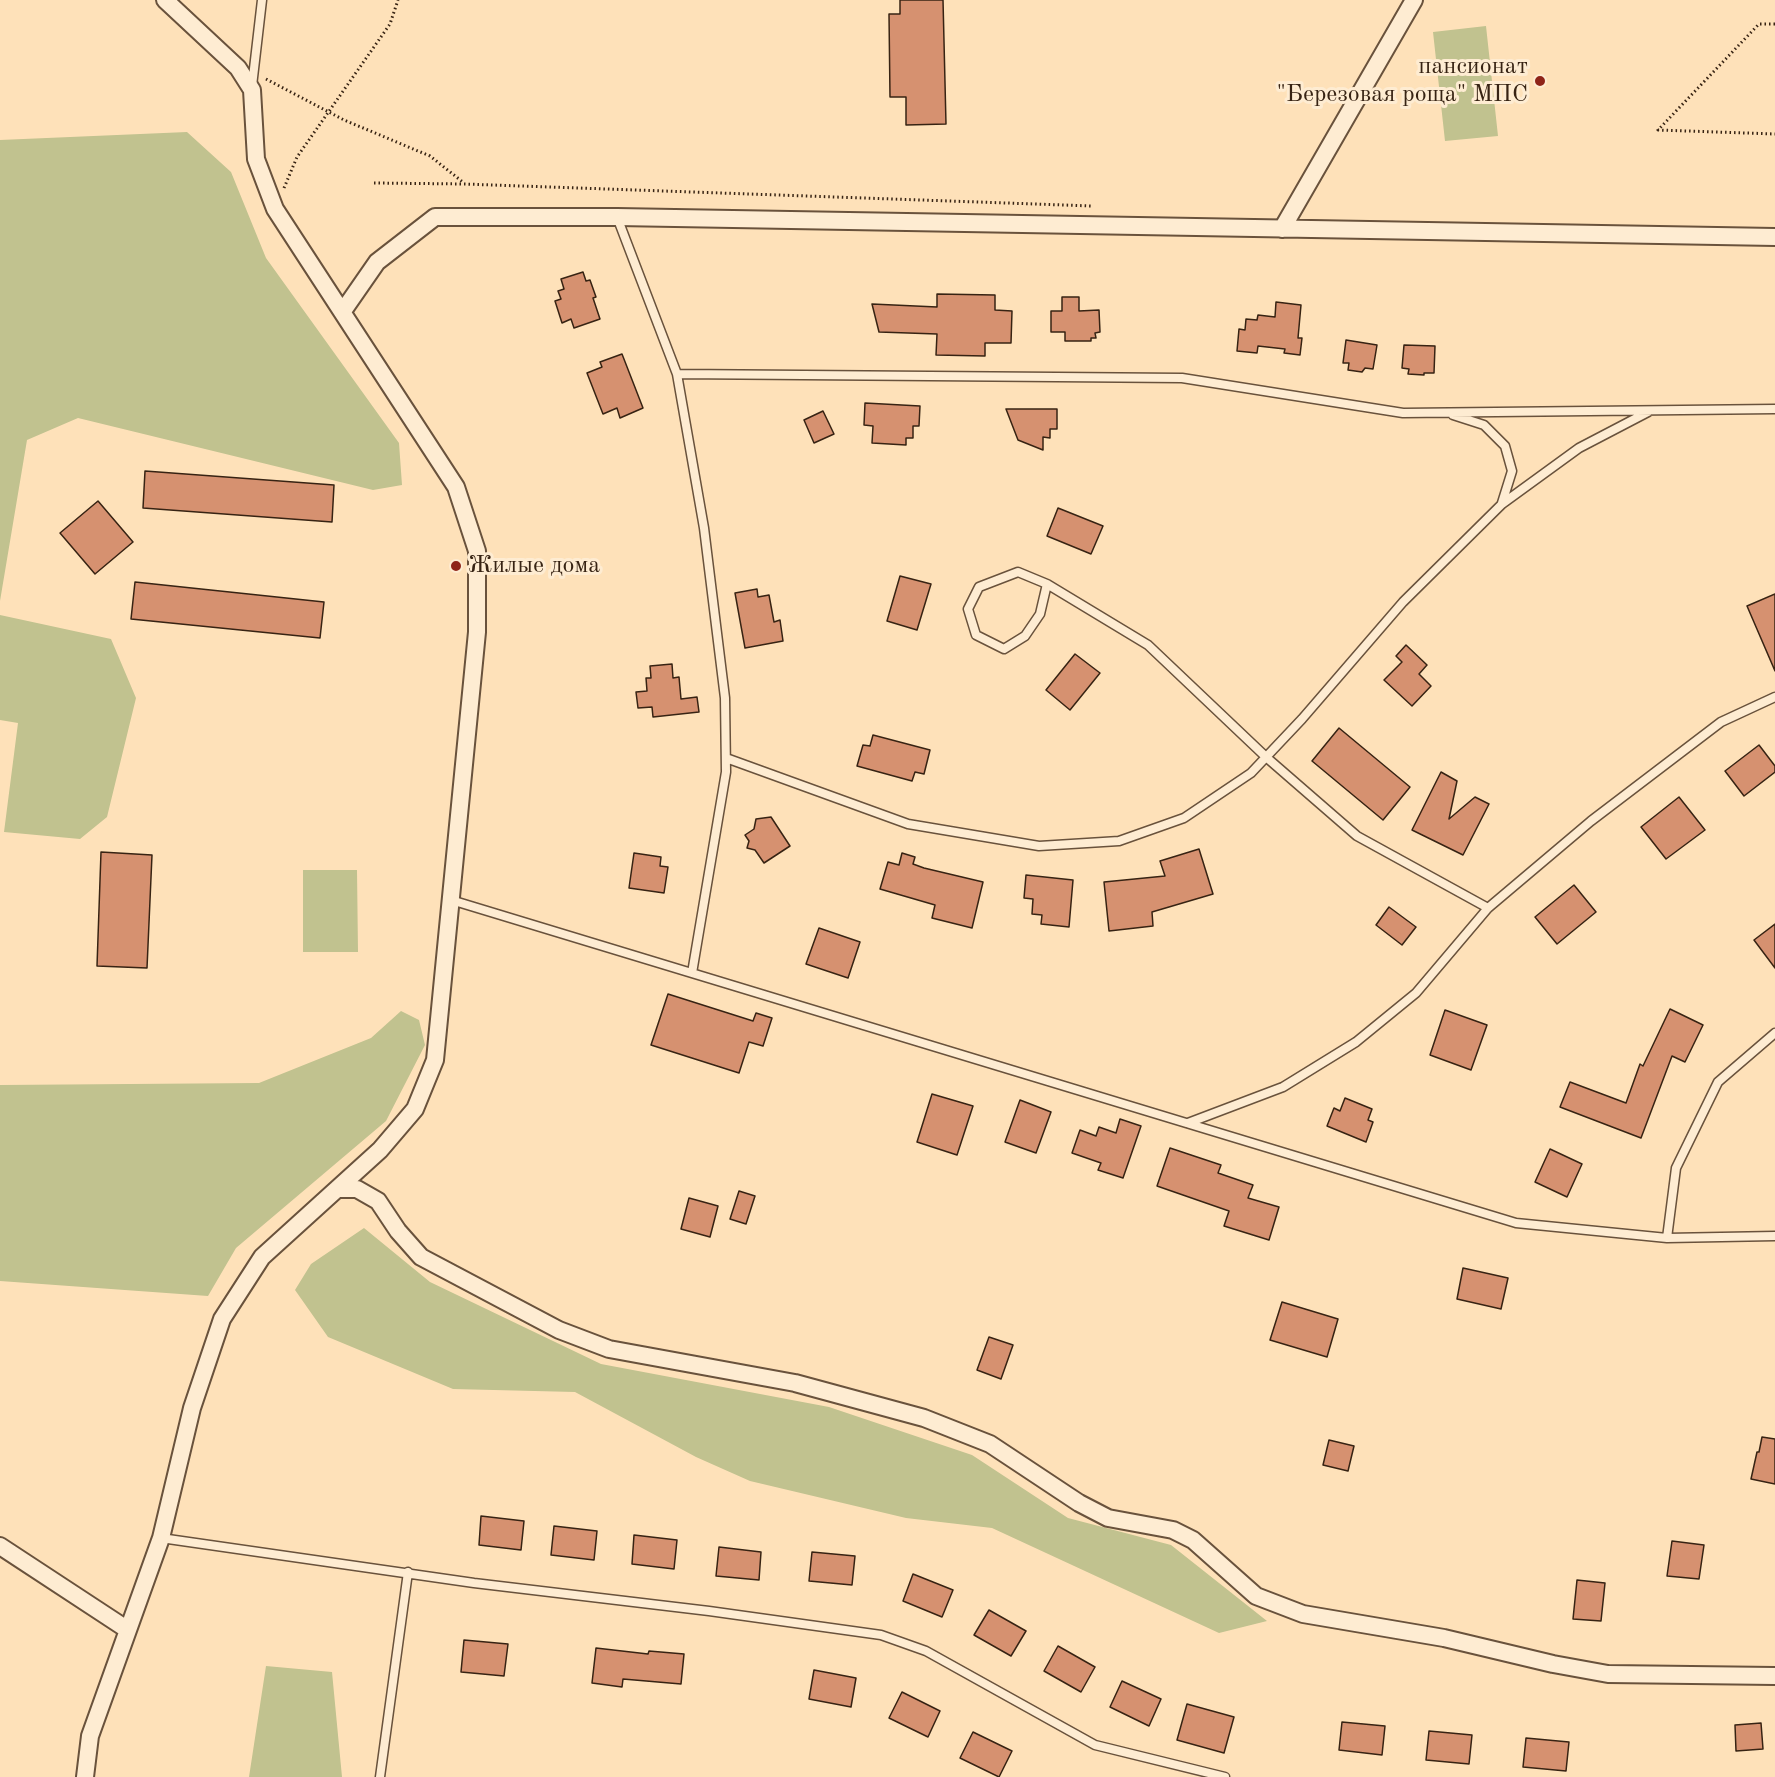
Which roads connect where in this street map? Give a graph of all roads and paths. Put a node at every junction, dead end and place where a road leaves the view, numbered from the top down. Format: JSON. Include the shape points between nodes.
{"nodes":[{"id":1,"x":165,"y":0,"type":"edge"},
{"id":2,"x":262,"y":0,"type":"edge"},
{"id":3,"x":398,"y":0,"type":"edge"},
{"id":4,"x":1414,"y":0,"type":"edge"},
{"id":5,"x":1775,"y":24,"type":"edge"},
{"id":6,"x":254,"y":73,"type":"junction"},
{"id":7,"x":252,"y":90,"type":"junction"},
{"id":8,"x":330,"y":112,"type":"junction"},
{"id":9,"x":1775,"y":134,"type":"edge"},
{"id":10,"x":374,"y":183,"type":"dead end"},
{"id":11,"x":464,"y":184,"type":"junction"},
{"id":12,"x":1099,"y":207,"type":"dead end"},
{"id":13,"x":275,"y":209,"type":"junction"},
{"id":14,"x":617,"y":216,"type":"junction"},
{"id":15,"x":1282,"y":229,"type":"junction"},
{"id":16,"x":1775,"y":237,"type":"edge"},
{"id":17,"x":343,"y":311,"type":"junction"},
{"id":18,"x":676,"y":374,"type":"junction"},
{"id":19,"x":1775,"y":409,"type":"edge"},
{"id":20,"x":1650,"y":411,"type":"junction"},
{"id":21,"x":1445,"y":413,"type":"junction"},
{"id":22,"x":1502,"y":504,"type":"junction"},
{"id":23,"x":1047,"y":584,"type":"junction"},
{"id":24,"x":1775,"y":698,"type":"edge"},
{"id":25,"x":1266,"y":757,"type":"junction"},
{"id":26,"x":726,"y":758,"type":"junction"},
{"id":27,"x":451,"y":900,"type":"junction"},
{"id":28,"x":1488,"y":908,"type":"junction"},
{"id":29,"x":692,"y":973,"type":"junction"},
{"id":30,"x":1775,"y":1032,"type":"edge"},
{"id":31,"x":1188,"y":1124,"type":"junction"},
{"id":32,"x":338,"y":1189,"type":"junction"},
{"id":33,"x":1775,"y":1236,"type":"edge"},
{"id":34,"x":1667,"y":1238,"type":"junction"},
{"id":35,"x":161,"y":1538,"type":"junction"},
{"id":36,"x":0,"y":1546,"type":"edge"},
{"id":37,"x":408,"y":1572,"type":"junction"},
{"id":38,"x":128,"y":1630,"type":"junction"},
{"id":39,"x":1775,"y":1676,"type":"edge"},
{"id":40,"x":85,"y":1777,"type":"edge"},
{"id":41,"x":380,"y":1777,"type":"edge"},
{"id":42,"x":1225,"y":1777,"type":"edge"}],
"edges":[{"from":1,"to":7,"type":"street","via":[[238,68]]},
{"from":2,"to":6,"type":"lane"},
{"from":3,"to":8,"type":"path","via":[[390,24]]},
{"from":4,"to":15,"type":"street"},
{"from":5,"to":9,"type":"path","via":[[1759,24],[1658,130]]},
{"from":6,"to":7,"type":"lane"},
{"from":6,"to":8,"type":"path"},
{"from":7,"to":13,"type":"street","via":[[256,159]]},
{"from":8,"to":11,"type":"path","via":[[430,156]]},
{"from":8,"to":13,"type":"path","via":[[297,157]]},
{"from":10,"to":11,"type":"path"},
{"from":11,"to":12,"type":"path"},
{"from":13,"to":17,"type":"street"},
{"from":14,"to":15,"type":"street"},
{"from":14,"to":17,"type":"street","via":[[435,217],[377,262]]},
{"from":14,"to":18,"type":"lane"},
{"from":15,"to":16,"type":"street"},
{"from":17,"to":27,"type":"street","via":[[456,487],[477,551],[477,632]]},
{"from":18,"to":21,"type":"lane","via":[[1182,378],[1403,413]]},
{"from":18,"to":26,"type":"lane","via":[[704,528],[725,698]]},
{"from":19,"to":20,"type":"lane"},
{"from":20,"to":21,"type":"lane"},
{"from":20,"to":22,"type":"lane","via":[[1579,448]]},
{"from":21,"to":22,"type":"lane","via":[[1484,425],[1505,446],[1512,471]]},
{"from":22,"to":25,"type":"lane","via":[[1403,602]]},
{"from":23,"to":23,"type":"lane","via":[[1018,572],[979,587],[968,609],[976,635],[1004,649],[1025,636],[1040,614]]},
{"from":23,"to":25,"type":"lane","via":[[1148,645]]},
{"from":24,"to":28,"type":"lane","via":[[1721,722],[1591,821]]},
{"from":25,"to":26,"type":"lane","via":[[1251,773],[1184,818],[1119,841],[1039,846],[908,824]]},
{"from":25,"to":28,"type":"lane","via":[[1357,836]]},
{"from":26,"to":29,"type":"lane"},
{"from":27,"to":29,"type":"lane"},
{"from":27,"to":32,"type":"street","via":[[435,1060],[415,1110]]},
{"from":28,"to":31,"type":"lane","via":[[1416,993],[1356,1042],[1283,1088]]},
{"from":29,"to":31,"type":"lane"},
{"from":30,"to":34,"type":"lane","via":[[1718,1082],[1676,1168]]},
{"from":31,"to":34,"type":"lane","via":[[1516,1223]]},
{"from":32,"to":35,"type":"street","via":[[262,1257],[222,1319],[192,1408]]},
{"from":32,"to":39,"type":"street","via":[[357,1189],[378,1201],[421,1257],[559,1330],[609,1349],[795,1383],[924,1418],[990,1444],[1078,1503],[1108,1518],[1173,1530],[1193,1540],[1256,1596],[1303,1614],[1444,1638],[1608,1674]]},
{"from":33,"to":34,"type":"lane"},
{"from":35,"to":37,"type":"lane"},
{"from":35,"to":38,"type":"street"},
{"from":36,"to":38,"type":"street"},
{"from":37,"to":41,"type":"lane"},
{"from":37,"to":42,"type":"lane","via":[[881,1635],[926,1651],[1095,1745]]},
{"from":38,"to":40,"type":"street","via":[[90,1736]]}]}
